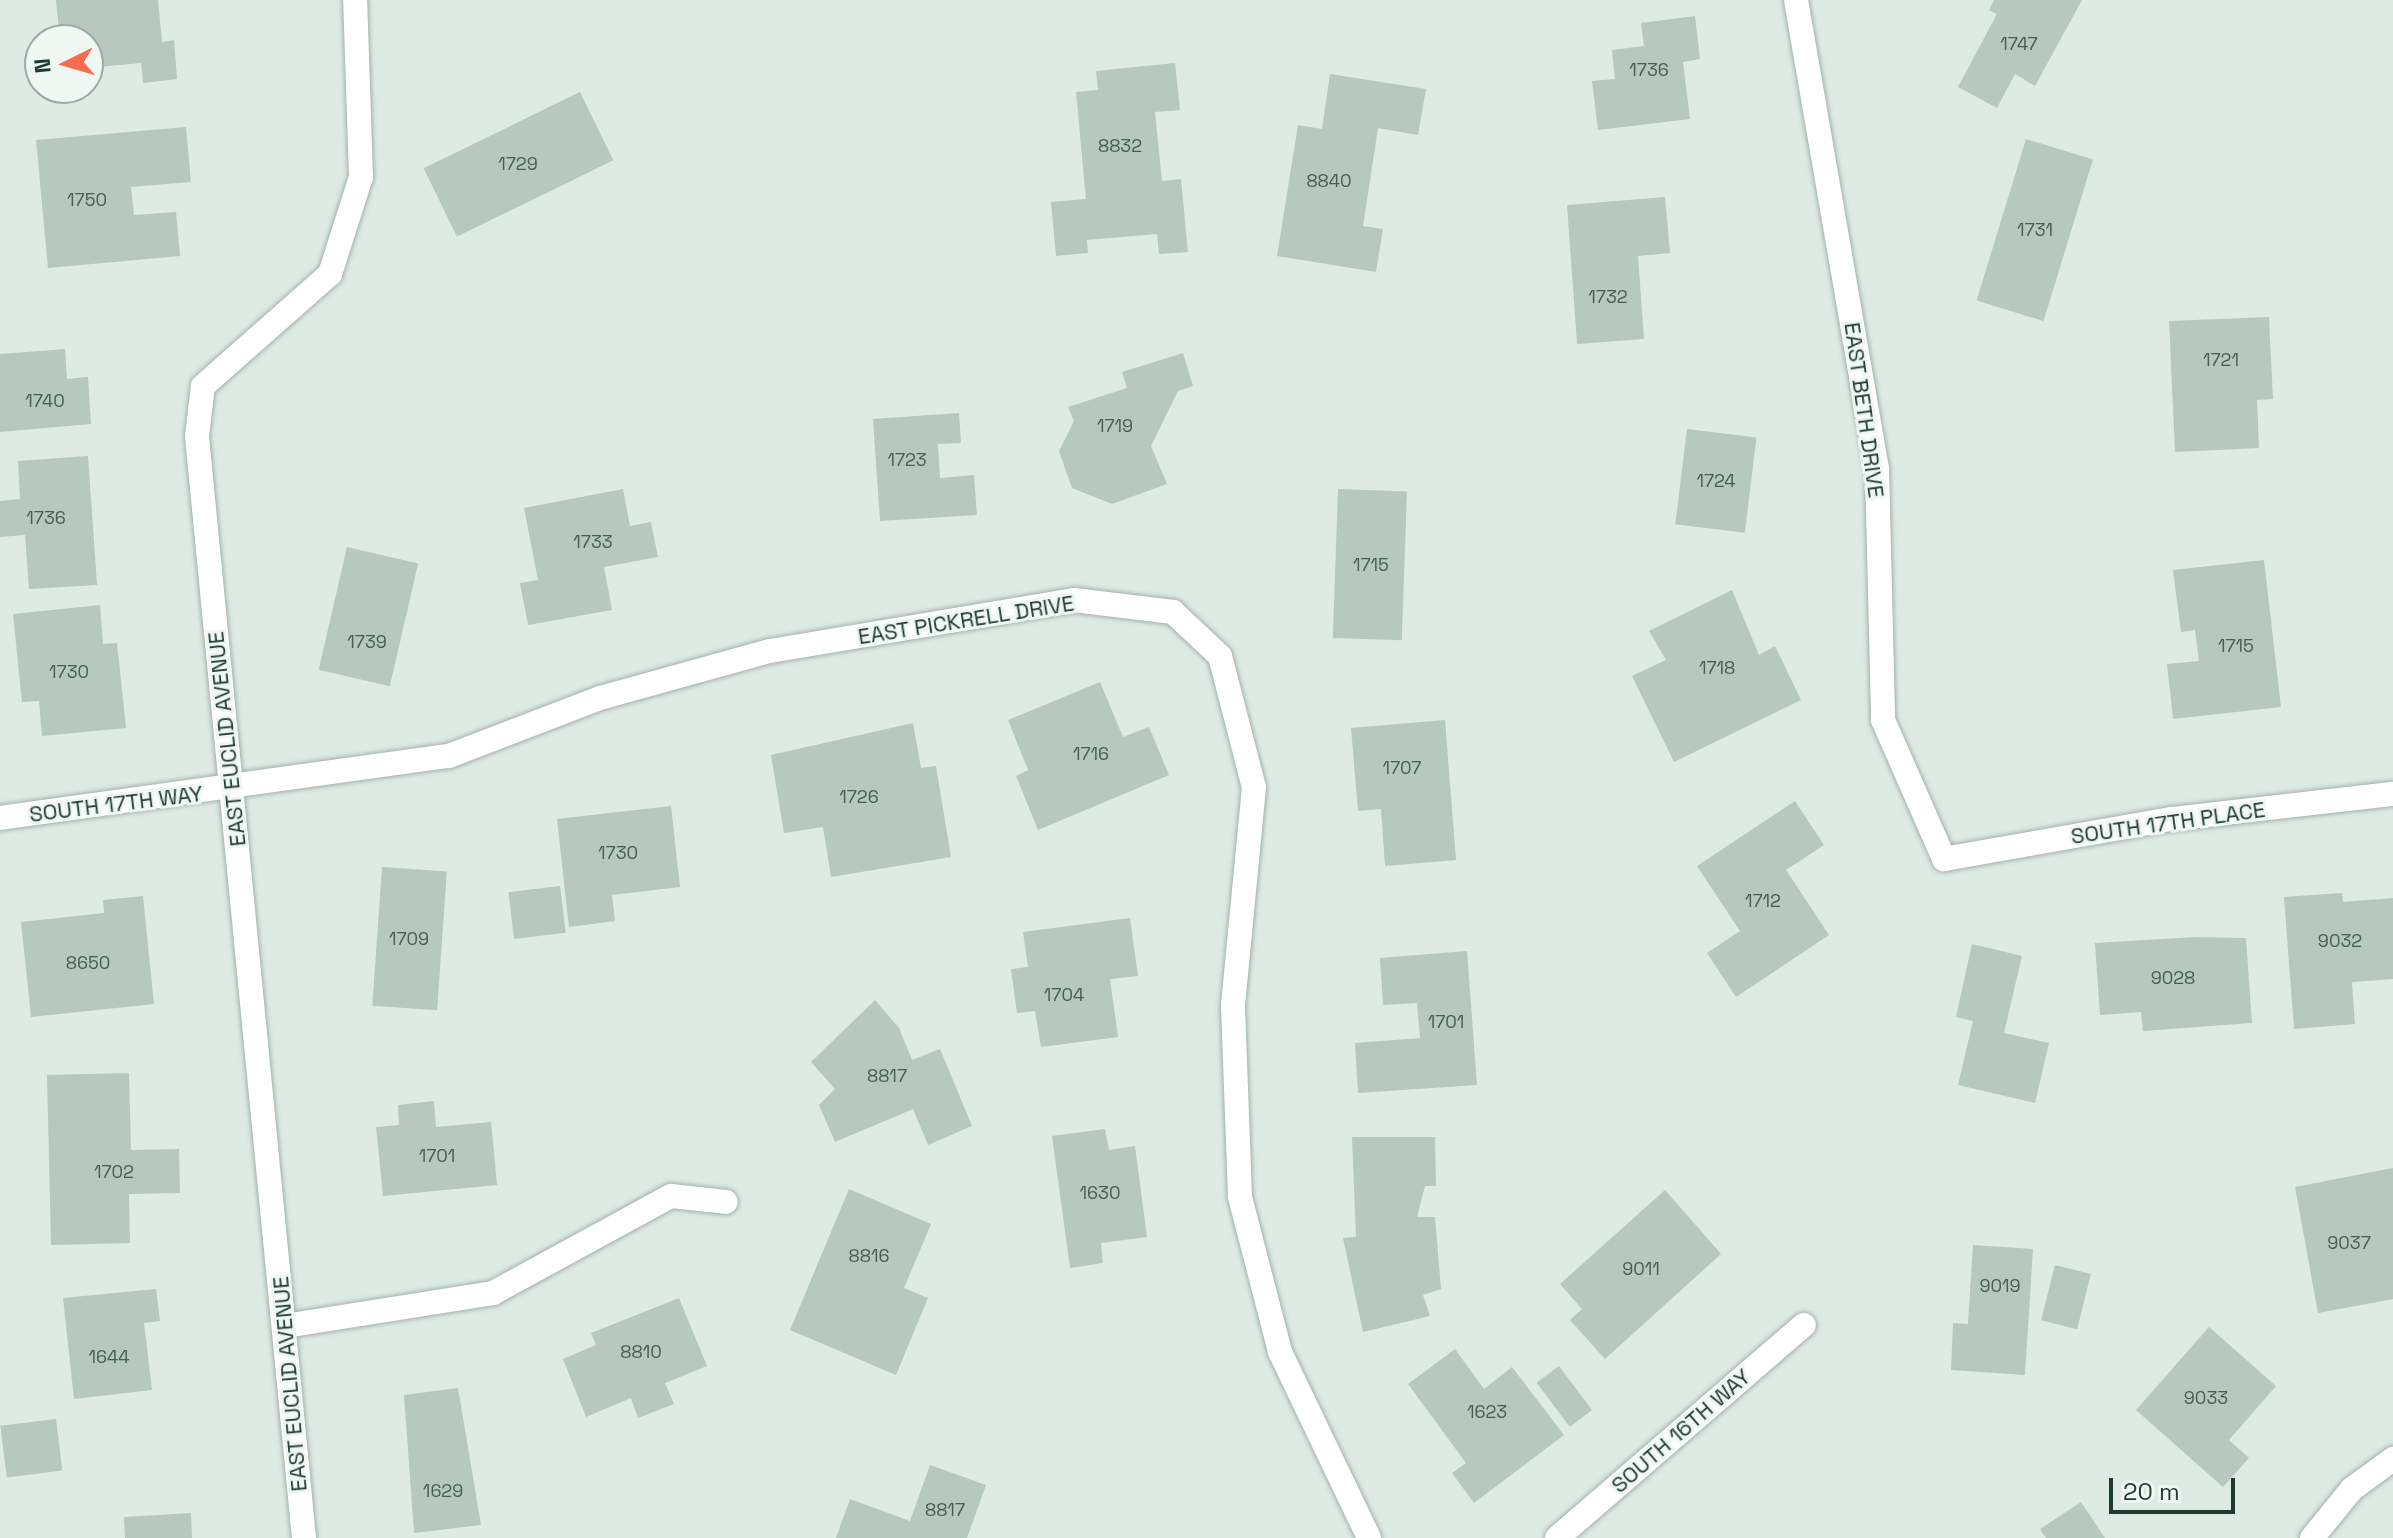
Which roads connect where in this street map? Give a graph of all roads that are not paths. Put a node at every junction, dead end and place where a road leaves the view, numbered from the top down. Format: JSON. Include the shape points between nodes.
{"nodes":[{"id":1,"x":1796,"y":0,"type":"edge"},
{"id":2,"x":362,"y":1,"type":"edge"},
{"id":3,"x":232,"y":790,"type":"junction"},
{"id":4,"x":2393,"y":794,"type":"edge"},
{"id":5,"x":0,"y":818,"type":"edge"},
{"id":6,"x":1944,"y":859,"type":"joint"},
{"id":7,"x":726,"y":1202,"type":"dead end"},
{"id":8,"x":1804,"y":1325,"type":"dead end"},
{"id":9,"x":285,"y":1326,"type":"junction"},
{"id":10,"x":2393,"y":1459,"type":"edge"},
{"id":11,"x":304,"y":1538,"type":"edge"},
{"id":12,"x":1369,"y":1538,"type":"edge"},
{"id":13,"x":1557,"y":1538,"type":"edge"},
{"id":14,"x":2312,"y":1538,"type":"edge"}],
"edges":[{"from":1,"to":6,"type":"street","name":"EAST BETH DRIVE","via":[[1877,468],[1883,720]]},
{"from":2,"to":3,"type":"street","name":"EAST EUCLID AVENUE","via":[[361,177],[330,274],[203,386],[197,436]]},
{"from":3,"to":5,"type":"street","name":"SOUTH 17TH WAY"},
{"from":3,"to":9,"type":"street","name":"EAST EUCLID AVENUE"},
{"from":3,"to":12,"type":"street","name":"EAST PICKRELL DRIVE","via":[[449,756],[600,698],[770,651],[1074,600],[1173,612],[1220,656],[1254,787],[1233,1006],[1240,1197],[1280,1352]]},
{"from":4,"to":6,"type":"street","name":"SOUTH 17TH PLACE","via":[[2172,819]]},
{"from":7,"to":9,"type":"street","via":[[671,1196],[493,1293]]},
{"from":8,"to":13,"type":"street","name":"SOUTH 16TH WAY"},
{"from":9,"to":11,"type":"street","name":"EAST EUCLID AVENUE"},
{"from":10,"to":14,"type":"street","via":[[2352,1489]]}]}
